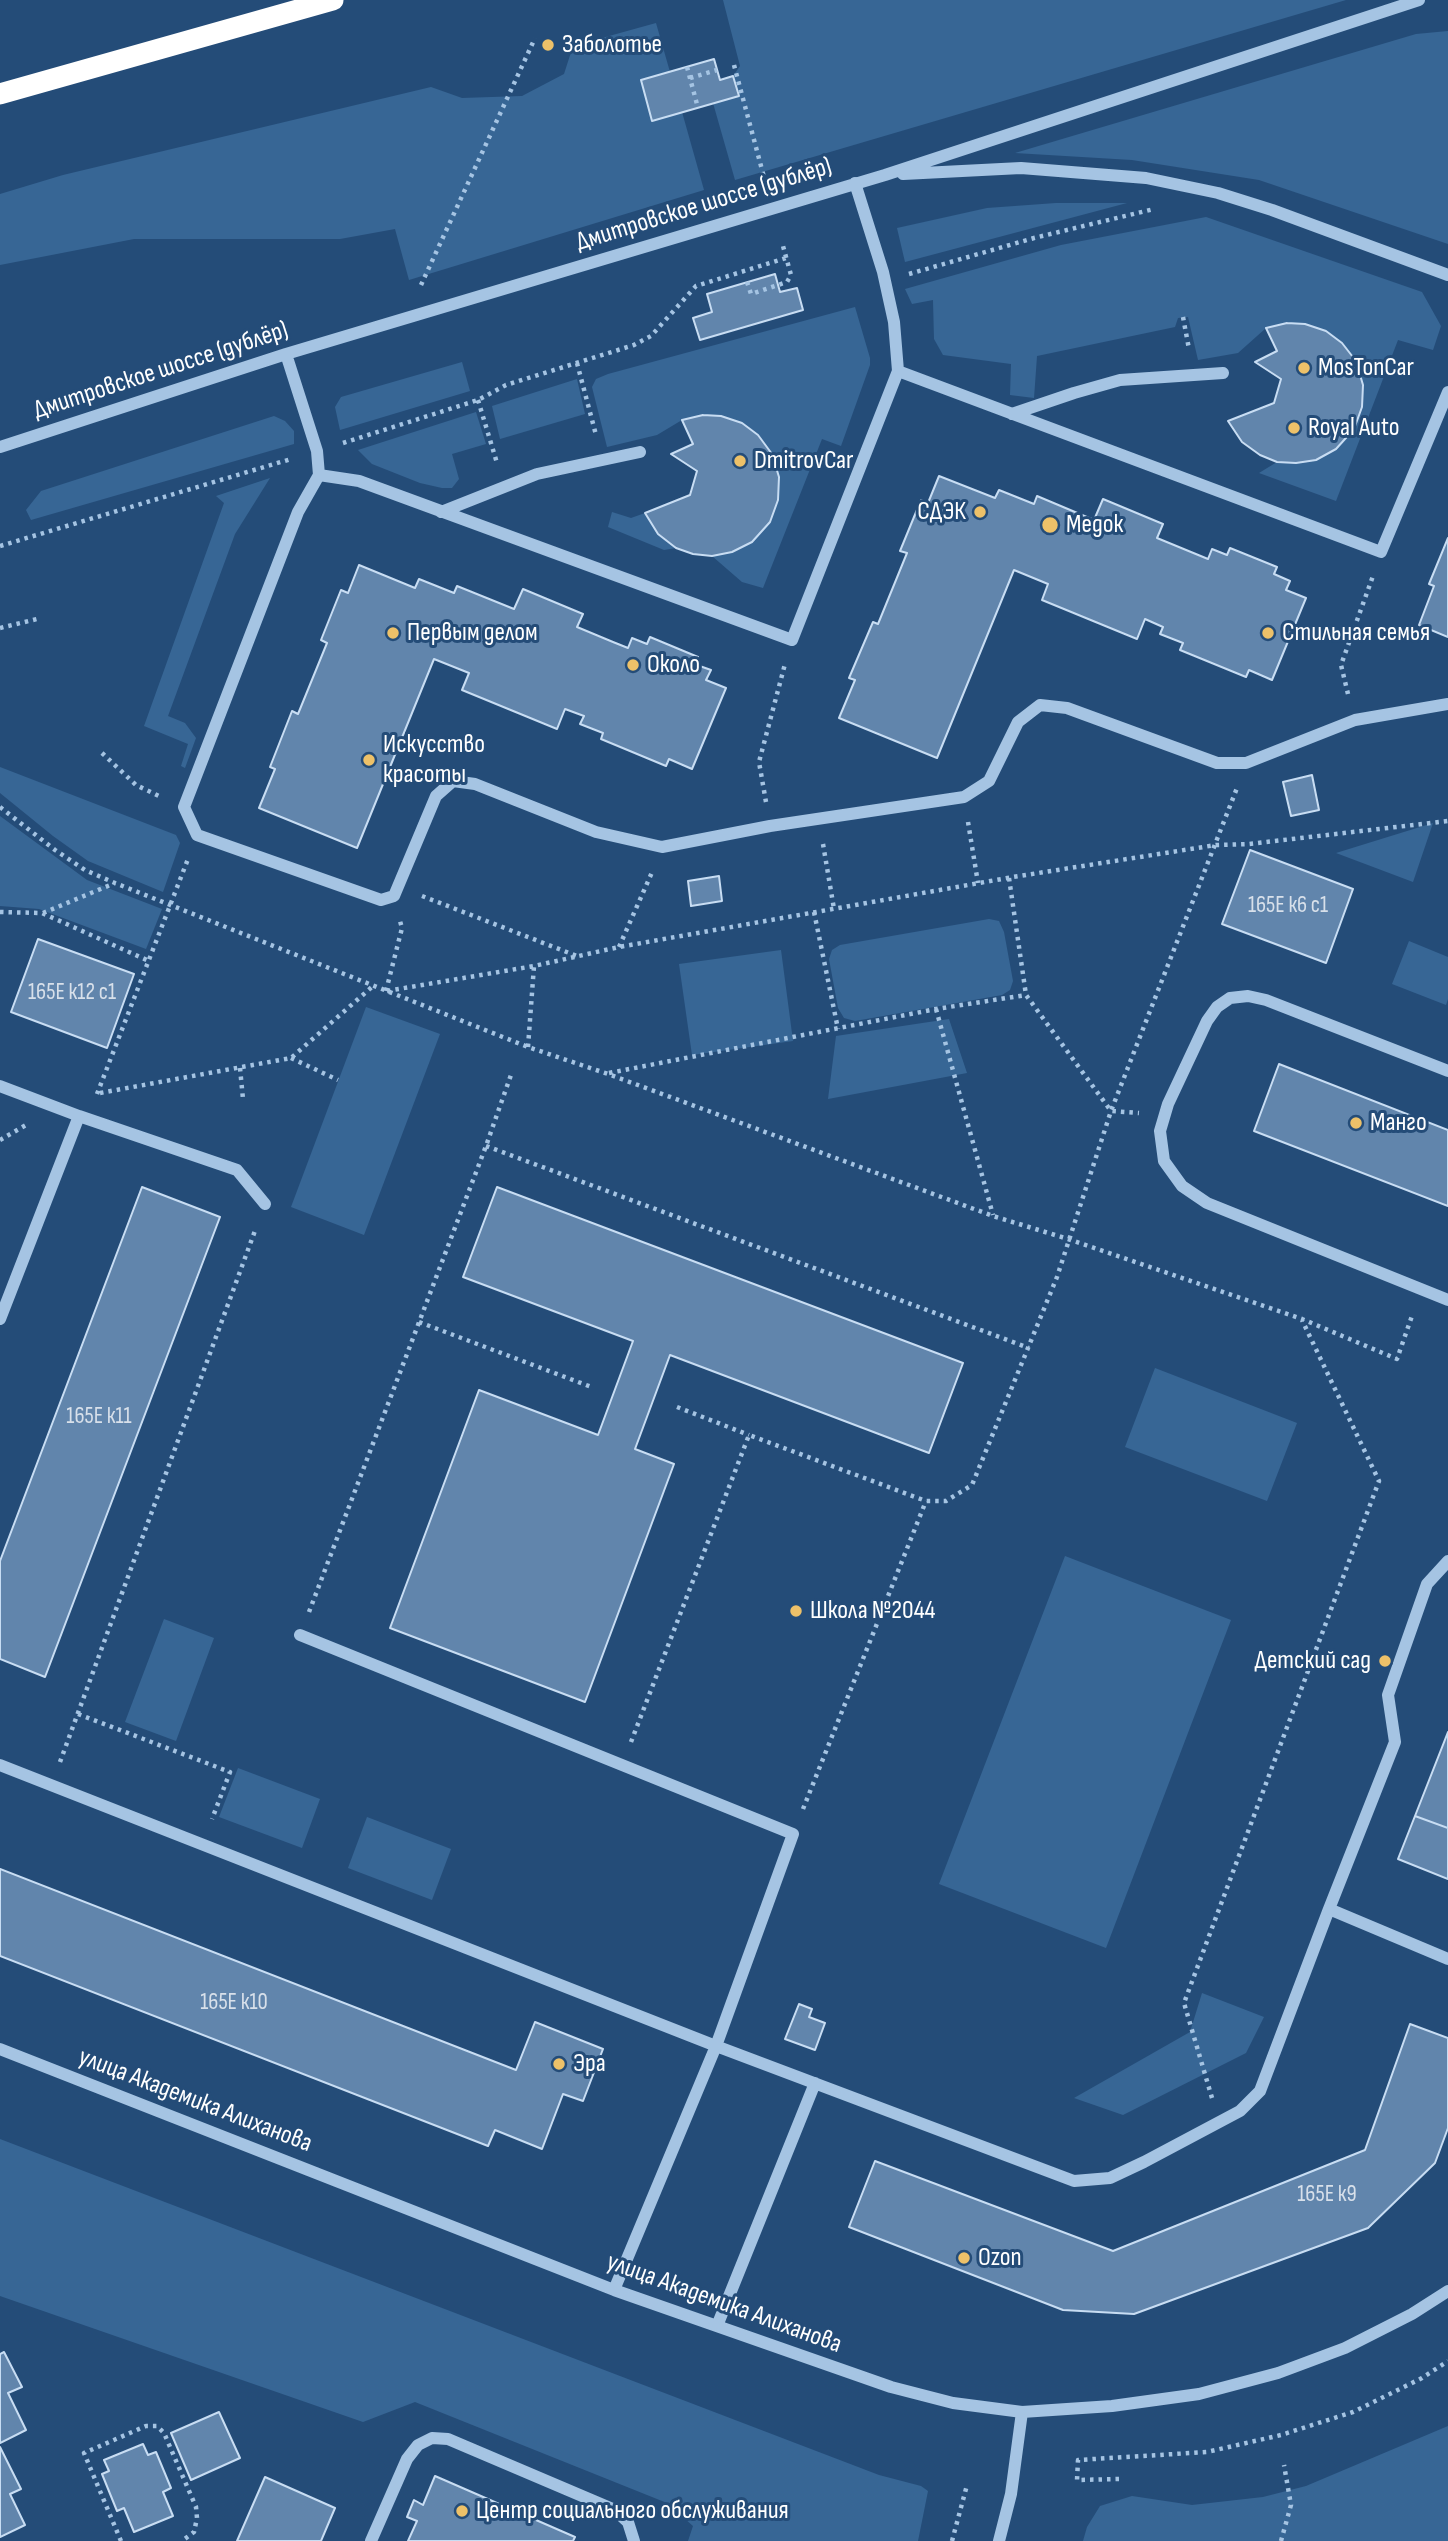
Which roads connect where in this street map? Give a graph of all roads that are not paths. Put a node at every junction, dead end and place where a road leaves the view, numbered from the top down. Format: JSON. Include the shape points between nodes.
{"nodes":[{"id":1,"x":333,"y":0,"type":"edge"},
{"id":2,"x":1419,"y":0,"type":"edge"},
{"id":3,"x":0,"y":94,"type":"edge"},
{"id":4,"x":885,"y":175,"type":"junction"},
{"id":5,"x":855,"y":183,"type":"junction"},
{"id":6,"x":1448,"y":275,"type":"edge"},
{"id":7,"x":286,"y":354,"type":"junction"},
{"id":8,"x":898,"y":371,"type":"junction"},
{"id":9,"x":1223,"y":373,"type":"dead end"},
{"id":10,"x":1448,"y":392,"type":"edge"},
{"id":11,"x":1012,"y":414,"type":"junction"},
{"id":12,"x":0,"y":447,"type":"edge"},
{"id":13,"x":640,"y":452,"type":"dead end"},
{"id":14,"x":319,"y":475,"type":"junction"},
{"id":15,"x":441,"y":512,"type":"junction"},
{"id":16,"x":1448,"y":705,"type":"edge"},
{"id":17,"x":1448,"y":1071,"type":"edge"},
{"id":18,"x":0,"y":1086,"type":"edge"},
{"id":19,"x":79,"y":1116,"type":"junction"},
{"id":20,"x":265,"y":1204,"type":"road end"},
{"id":21,"x":1448,"y":1300,"type":"edge"},
{"id":22,"x":0,"y":1319,"type":"edge"},
{"id":23,"x":1448,"y":1561,"type":"edge"},
{"id":24,"x":300,"y":1635,"type":"road end"},
{"id":25,"x":0,"y":1765,"type":"edge"},
{"id":26,"x":1329,"y":1909,"type":"junction"},
{"id":27,"x":1448,"y":1959,"type":"edge"},
{"id":28,"x":716,"y":2046,"type":"junction"},
{"id":29,"x":0,"y":2049,"type":"edge"},
{"id":30,"x":815,"y":2083,"type":"junction"},
{"id":31,"x":614,"y":2290,"type":"junction"},
{"id":32,"x":1448,"y":2291,"type":"edge"},
{"id":33,"x":717,"y":2326,"type":"junction"},
{"id":34,"x":1022,"y":2412,"type":"junction"},
{"id":35,"x":371,"y":2541,"type":"edge"},
{"id":36,"x":634,"y":2541,"type":"edge"},
{"id":37,"x":999,"y":2541,"type":"edge"}],
"edges":[{"from":1,"to":3,"type":"highway"},
{"from":2,"to":4,"type":"street","name":"Дмитровское шоссе (дублёр)"},
{"from":4,"to":5,"type":"street","name":"Дмитровское шоссе (дублёр)"},
{"from":4,"to":6,"type":"street","via":[[1021,169],[1146,178],[1272,210]]},
{"from":5,"to":7,"type":"street","name":"Дмитровское шоссе (дублёр)"},
{"from":5,"to":8,"type":"street","via":[[885,281]]},
{"from":7,"to":12,"type":"street","name":"Дмитровское шоссе (дублёр)"},
{"from":7,"to":14,"type":"street","via":[[317,451]]},
{"from":8,"to":11,"type":"street"},
{"from":8,"to":15,"type":"street","via":[[792,640]]},
{"from":9,"to":11,"type":"street","via":[[1120,380]]},
{"from":10,"to":11,"type":"street","via":[[1381,552]]},
{"from":13,"to":15,"type":"street","via":[[537,474]]},
{"from":14,"to":15,"type":"street","via":[[359,481]]},
{"from":14,"to":16,"type":"street","via":[[298,512],[184,807],[197,835],[381,900],[396,891],[436,796],[453,781],[475,784],[596,832],[662,847],[964,797],[989,781],[1018,722],[1040,705],[1067,708],[1217,763],[1245,763],[1355,720]]},
{"from":17,"to":21,"type":"street","via":[[1266,1000],[1230,998],[1207,1021],[1160,1131],[1164,1161],[1181,1186],[1207,1203]]},
{"from":18,"to":19,"type":"street"},
{"from":19,"to":20,"type":"street","via":[[237,1170]]},
{"from":19,"to":22,"type":"street"},
{"from":23,"to":26,"type":"street","via":[[1427,1584],[1388,1695],[1395,1742]]},
{"from":24,"to":28,"type":"street","via":[[793,1834]]},
{"from":25,"to":28,"type":"street"},
{"from":26,"to":27,"type":"street"},
{"from":26,"to":30,"type":"street","via":[[1260,2091],[1241,2111],[1110,2178],[1074,2181]]},
{"from":28,"to":30,"type":"street"},
{"from":28,"to":31,"type":"street"},
{"from":29,"to":31,"type":"street","name":"улица Академика Алиханова"},
{"from":30,"to":33,"type":"street"},
{"from":31,"to":33,"type":"street","name":"улица Академика Алиханова"},
{"from":32,"to":34,"type":"street","name":"улица Академика Алиханова","via":[[1345,2348],[1278,2372],[1199,2394]]},
{"from":33,"to":34,"type":"street","name":"улица Академика Алиханова","via":[[891,2387],[953,2403]]},
{"from":34,"to":37,"type":"street","via":[[1011,2494]]},
{"from":35,"to":36,"type":"street","via":[[407,2459],[418,2445],[432,2438],[448,2439],[615,2511],[628,2522]]}]}
